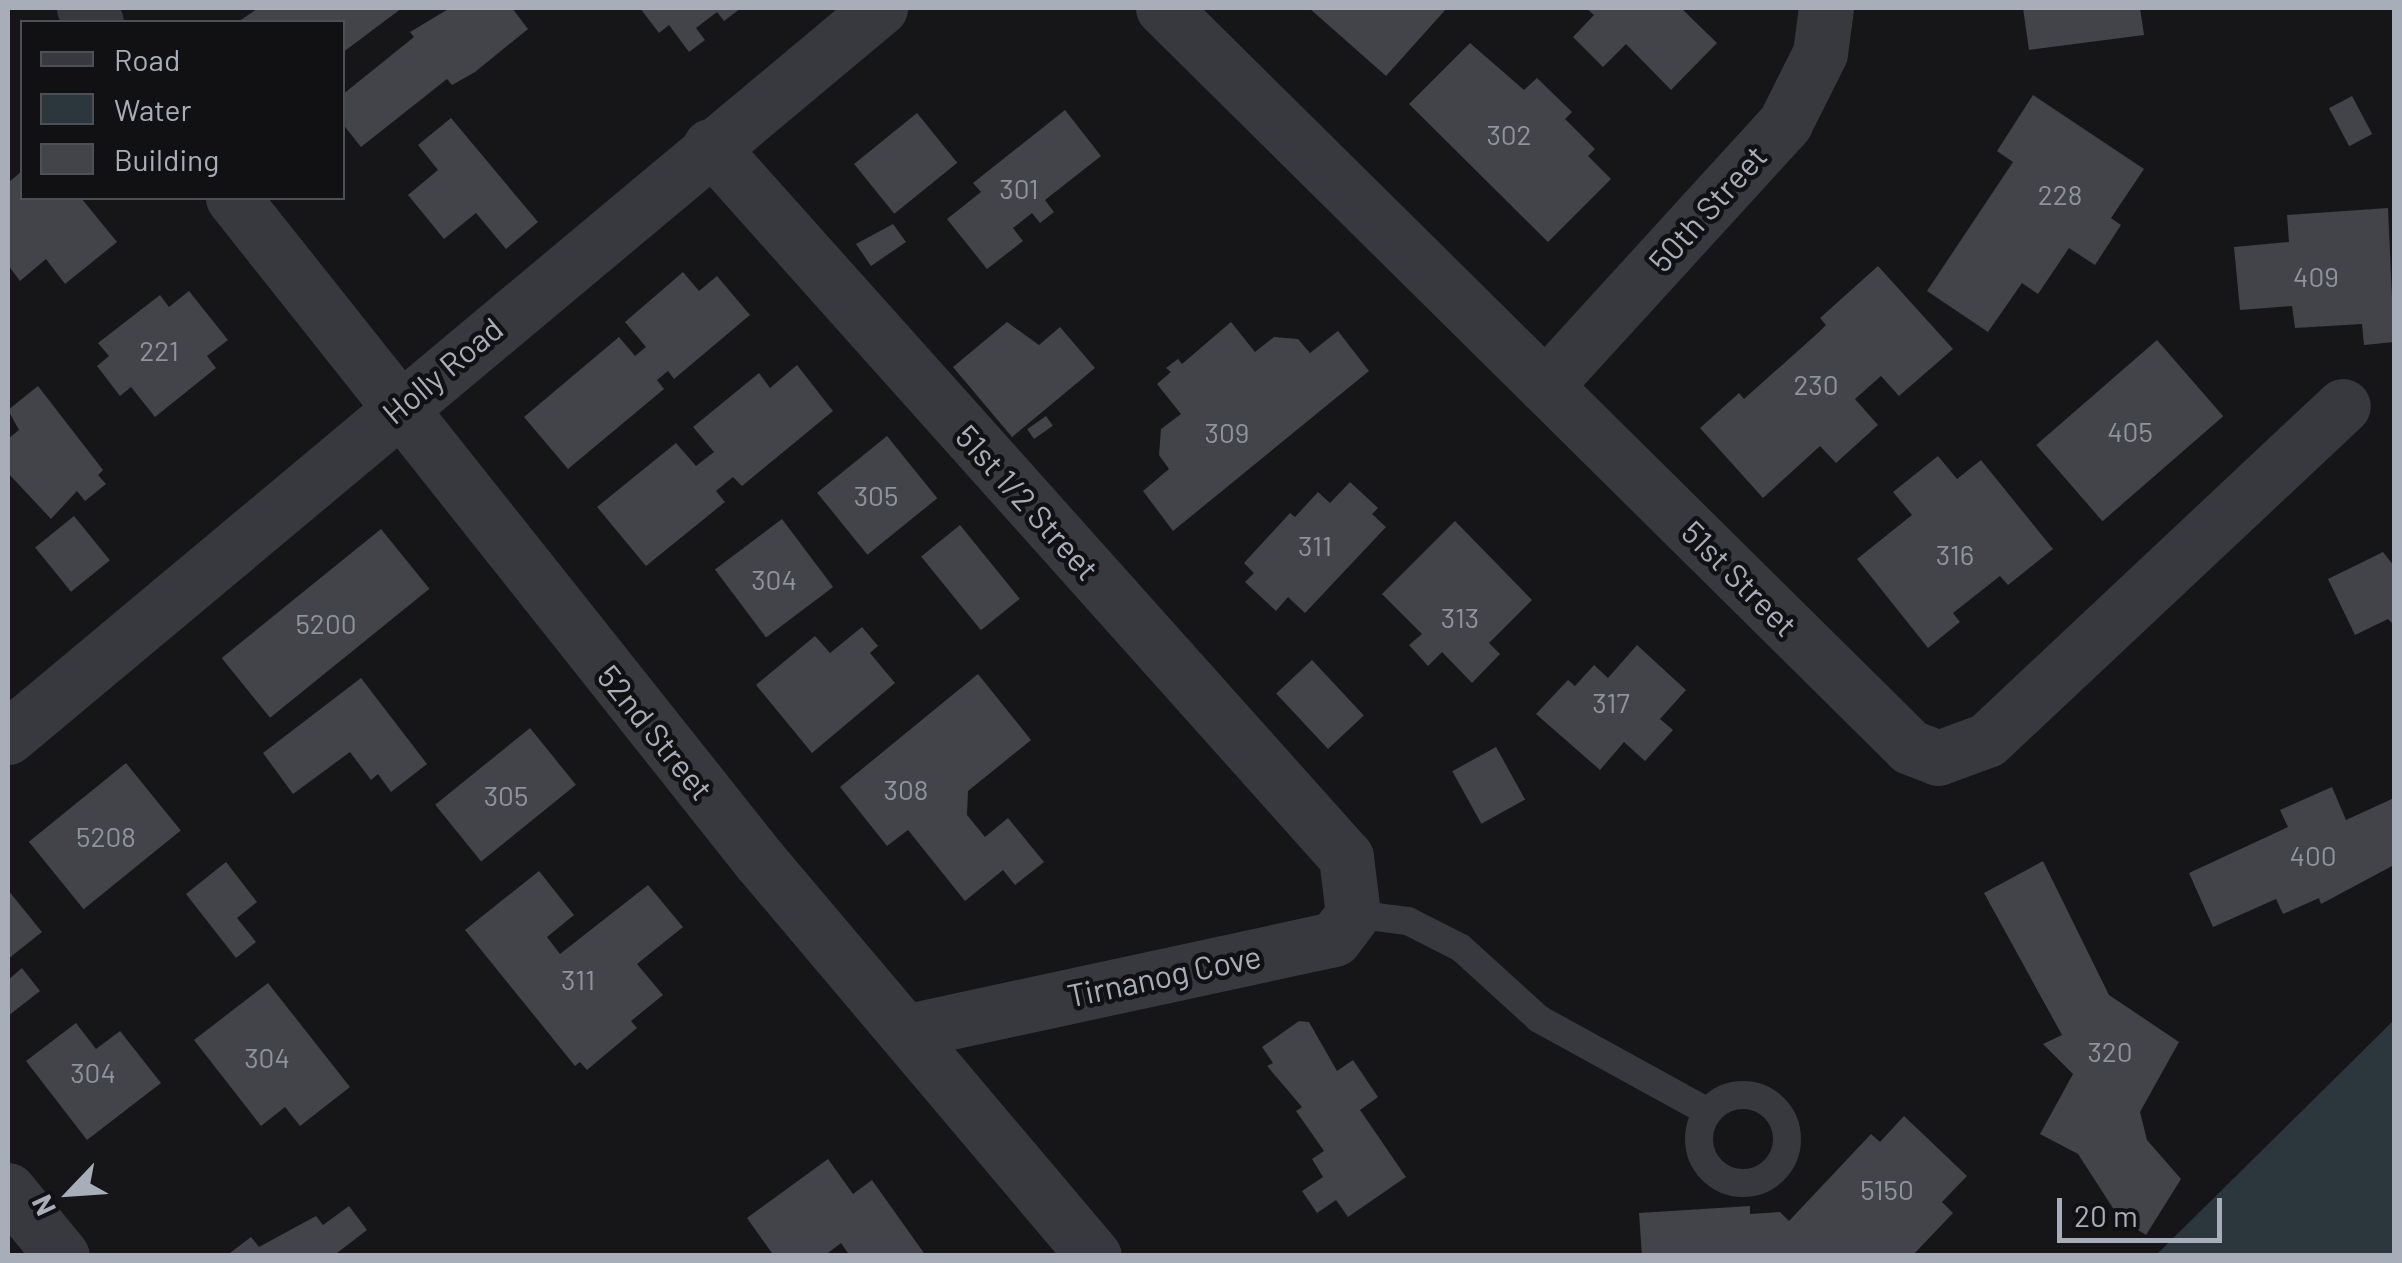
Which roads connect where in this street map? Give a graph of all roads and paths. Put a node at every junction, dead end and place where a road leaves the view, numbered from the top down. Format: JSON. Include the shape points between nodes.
{"nodes":[{"id":1,"x":880,"y":8,"type":"edge"},
{"id":2,"x":1163,"y":8,"type":"edge"},
{"id":3,"x":1826,"y":8,"type":"edge"},
{"id":4,"x":710,"y":146,"type":"junction"},
{"id":5,"x":235,"y":200,"type":"edge"},
{"id":6,"x":1546,"y":386,"type":"junction"},
{"id":7,"x":2343,"y":406,"type":"dead end"},
{"id":8,"x":397,"y":408,"type":"junction"},
{"id":9,"x":8,"y":737,"type":"edge"},
{"id":10,"x":1353,"y":914,"type":"junction"},
{"id":11,"x":908,"y":1031,"type":"junction"},
{"id":12,"x":1708,"y":1112,"type":"dead end"},
{"id":13,"x":8,"y":1190,"type":"edge"},
{"id":14,"x":62,"y":1256,"type":"edge"},
{"id":15,"x":1094,"y":1256,"type":"edge"}],
"edges":[{"from":1,"to":4,"type":"street","name":"Holly Road"},
{"from":2,"to":6,"type":"street","name":"51st Street"},
{"from":3,"to":6,"type":"street","name":"50th Street","via":[[1820,53],[1785,123]]},
{"from":4,"to":8,"type":"street","name":"Holly Road"},
{"from":4,"to":10,"type":"street","name":"51st 1/2 Street","via":[[1346,858]]},
{"from":5,"to":8,"type":"street","name":"52nd Street"},
{"from":6,"to":7,"type":"street","name":"51st Street","via":[[1910,747],[1938,758],[1987,740]]},
{"from":8,"to":9,"type":"street","name":"Holly Road"},
{"from":8,"to":11,"type":"street","name":"52nd Street","via":[[760,862]]},
{"from":10,"to":11,"type":"street","name":"Tirnanog Cove","via":[[1334,939]]},
{"from":10,"to":12,"type":"lane","via":[[1408,922],[1461,948],[1539,1019]]},
{"from":11,"to":15,"type":"street","name":"52nd Street"},
{"from":13,"to":14,"type":"street"}]}
